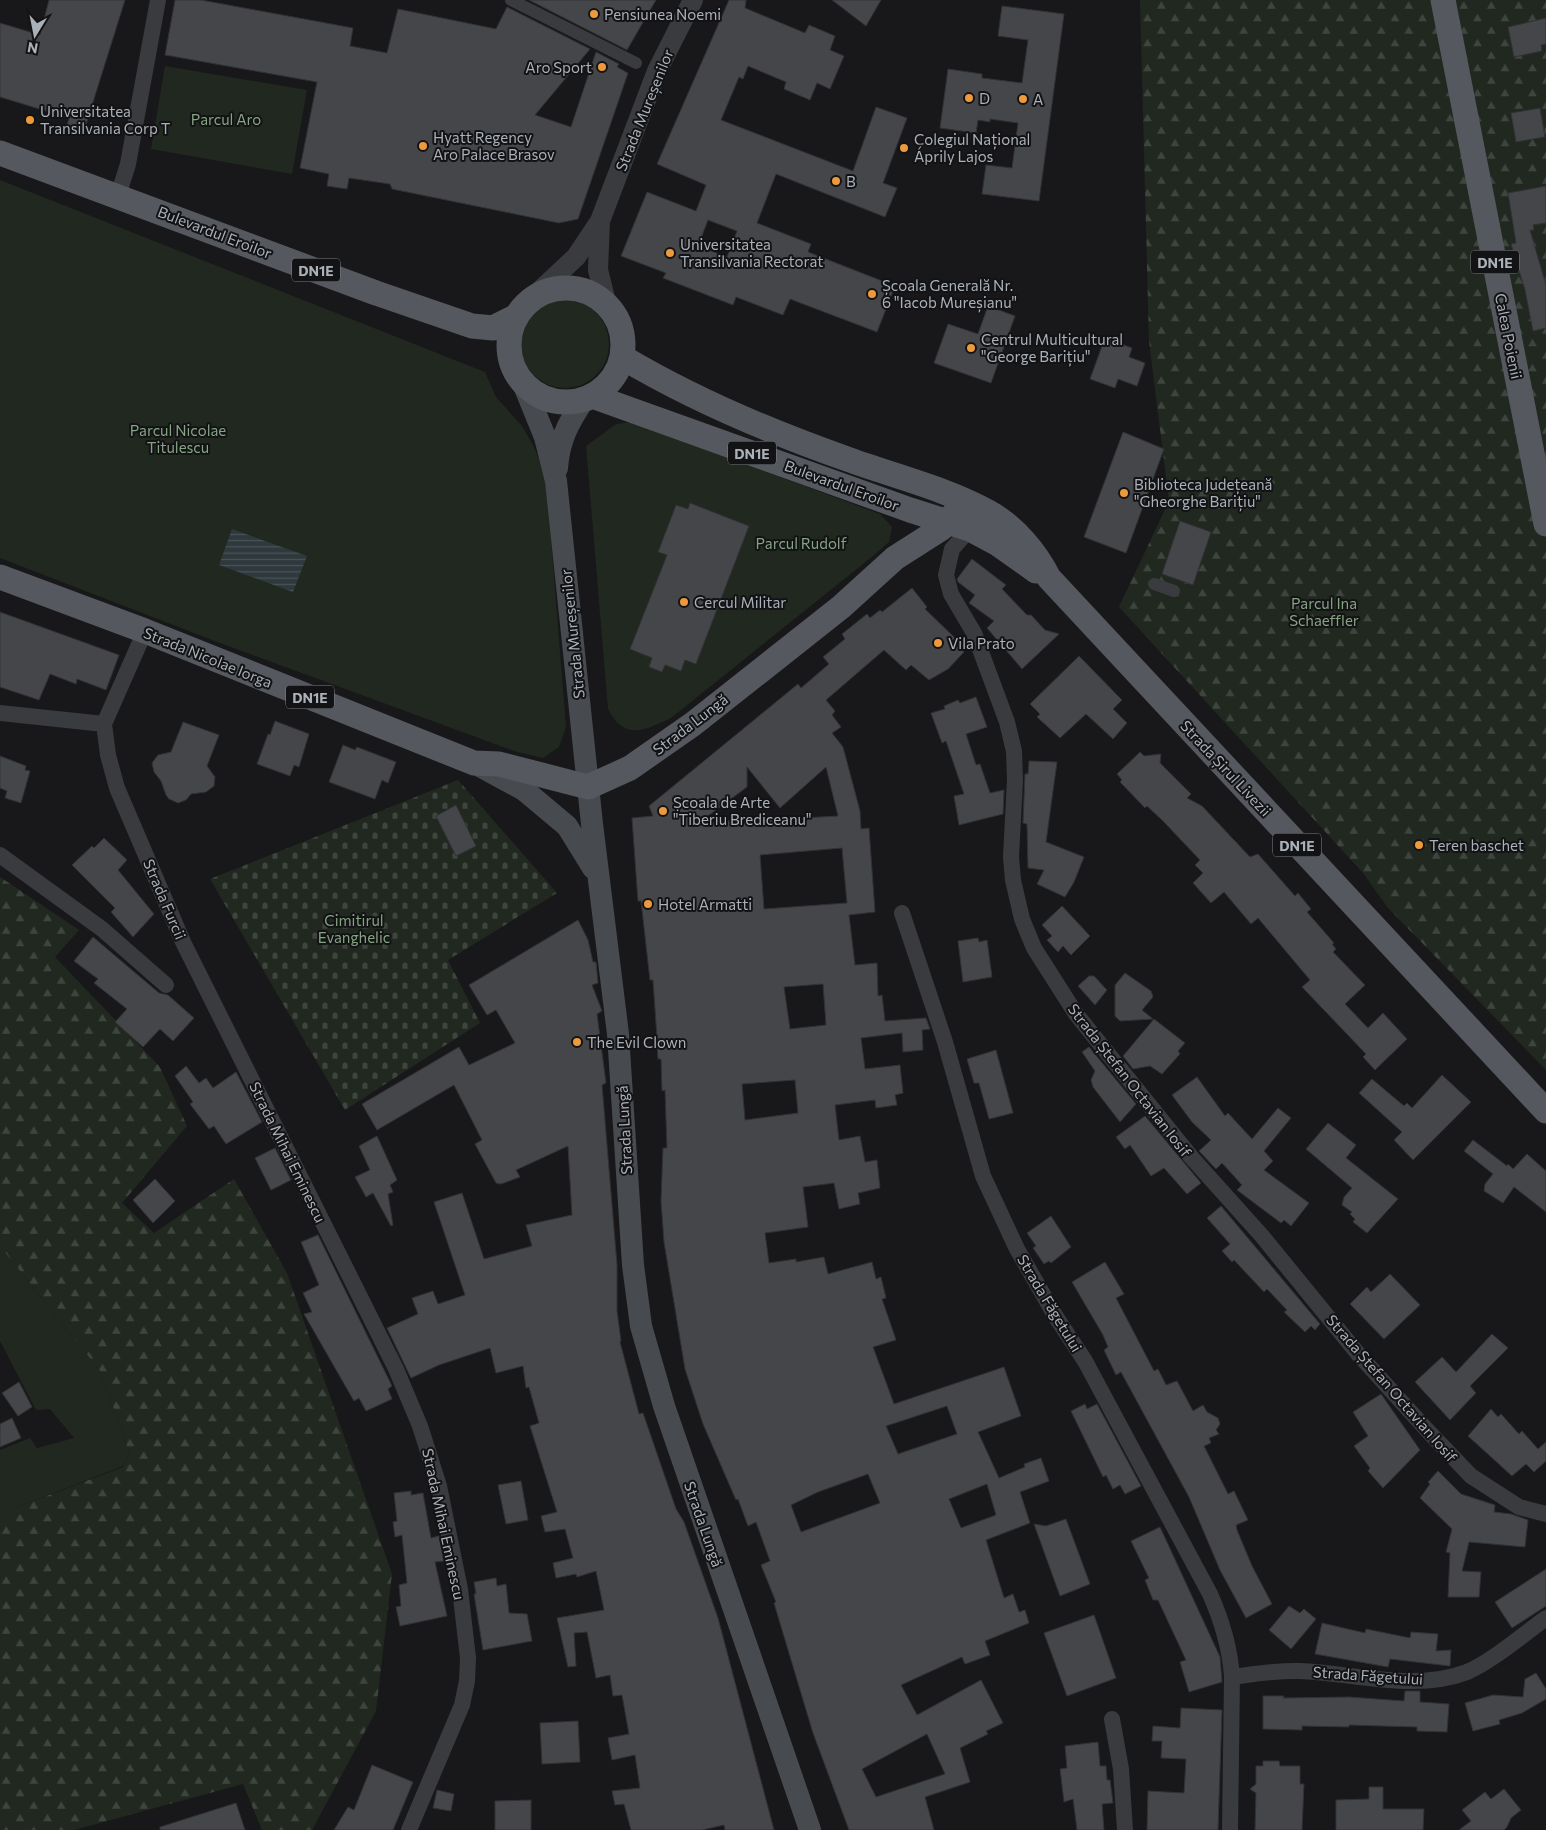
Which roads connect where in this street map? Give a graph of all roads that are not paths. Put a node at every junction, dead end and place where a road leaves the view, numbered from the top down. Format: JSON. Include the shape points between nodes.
{"nodes":[{"id":1,"x":158,"y":0,"type":"edge"},
{"id":2,"x":511,"y":0,"type":"edge"},
{"id":3,"x":693,"y":0,"type":"edge"},
{"id":4,"x":1443,"y":0,"type":"edge"},
{"id":5,"x":636,"y":63,"type":"dead end"},
{"id":6,"x":0,"y":153,"type":"edge"},
{"id":7,"x":118,"y":196,"type":"junction"},
{"id":8,"x":600,"y":221,"type":"junction"},
{"id":9,"x":531,"y":299,"type":"junction"},
{"id":10,"x":608,"y":306,"type":"junction"},
{"id":11,"x":515,"y":317,"type":"junction"},
{"id":12,"x":622,"y":356,"type":"junction"},
{"id":13,"x":523,"y":383,"type":"junction"},
{"id":14,"x":589,"y":399,"type":"junction"},
{"id":15,"x":556,"y":481,"type":"junction"},
{"id":16,"x":910,"y":482,"type":"junction"},
{"id":17,"x":965,"y":501,"type":"junction"},
{"id":18,"x":910,"y":510,"type":"junction"},
{"id":19,"x":1546,"y":524,"type":"edge"},
{"id":20,"x":959,"y":526,"type":"junction"},
{"id":21,"x":895,"y":558,"type":"junction"},
{"id":22,"x":0,"y":577,"type":"edge"},
{"id":23,"x":1049,"y":578,"type":"junction"},
{"id":24,"x":1154,"y":584,"type":"dead end"},
{"id":25,"x":1174,"y":591,"type":"dead end"},
{"id":26,"x":145,"y":631,"type":"junction"},
{"id":27,"x":0,"y":713,"type":"edge"},
{"id":28,"x":104,"y":724,"type":"junction"},
{"id":29,"x":474,"y":763,"type":"junction"},
{"id":30,"x":588,"y":787,"type":"junction"},
{"id":31,"x":0,"y":855,"type":"edge"},
{"id":32,"x":598,"y":877,"type":"junction"},
{"id":33,"x":902,"y":913,"type":"dead end"},
{"id":34,"x":166,"y":986,"type":"dead end"},
{"id":35,"x":246,"y":1068,"type":"joint"},
{"id":36,"x":1546,"y":1111,"type":"edge"},
{"id":37,"x":1546,"y":1514,"type":"edge"},
{"id":38,"x":1546,"y":1618,"type":"edge"},
{"id":39,"x":1232,"y":1677,"type":"junction"},
{"id":40,"x":1112,"y":1719,"type":"dead end"},
{"id":41,"x":409,"y":1830,"type":"edge"},
{"id":42,"x":810,"y":1830,"type":"edge"},
{"id":43,"x":1124,"y":1830,"type":"edge"},
{"id":44,"x":1230,"y":1830,"type":"edge"}],
"edges":[{"from":1,"to":7,"type":"street","via":[[128,164]]},
{"from":2,"to":5,"type":"street"},
{"from":3,"to":8,"type":"street","name":"Strada Mureșenilor","via":[[658,71]]},
{"from":4,"to":19,"type":"main road","name":"Calea Poienii","number":"DN1E"},
{"from":6,"to":7,"type":"main road","name":"Bulevardul Eroilor","number":"DN1E"},
{"from":7,"to":11,"type":"main road","name":"Bulevardul Eroilor","number":"DN1E","via":[[472,326],[493,328]]},
{"from":8,"to":9,"type":"street","name":"Strada Mureșenilor","via":[[576,257]]},
{"from":8,"to":10,"type":"street","name":"Strada Mureșenilor","via":[[598,270]]},
{"from":9,"to":10,"type":"main road","number":"DN1E","via":[[554,289],[579,289]]},
{"from":9,"to":11,"type":"main road","number":"DN1E"},
{"from":10,"to":12,"type":"main road","number":"DN1E","via":[[618,321]]},
{"from":11,"to":13,"type":"main road","number":"DN1E","via":[[509,334],[508,352]]},
{"from":12,"to":14,"type":"main road","number":"DN1E","via":[[610,382]]},
{"from":12,"to":16,"type":"main road","name":"Bulevardul Eroilor","number":"DN1E","via":[[676,388],[729,413]]},
{"from":13,"to":14,"type":"main road","number":"DN1E","via":[[536,394],[551,400]]},
{"from":13,"to":15,"type":"main road","name":"Strada Mureșenilor","number":"DN1E","via":[[545,437]]},
{"from":14,"to":15,"type":"main road","name":"Strada Mureșenilor","number":"DN1E","via":[[570,419],[559,446]]},
{"from":14,"to":18,"type":"main road","name":"Bulevardul Eroilor","number":"DN1E"},
{"from":15,"to":30,"type":"main road","name":"Strada Mureșenilor","number":"DN1E"},
{"from":16,"to":17,"type":"main road","name":"Bulevardul Eroilor","number":"DN1E"},
{"from":16,"to":18,"type":"main road"},
{"from":17,"to":20,"type":"main road","name":"Strada Lungă"},
{"from":17,"to":23,"type":"main road","name":"Strada Șirul Livezii","number":"DN1E","via":[[1006,524],[1023,541]]},
{"from":18,"to":20,"type":"main road","name":"Bulevardul Eroilor","number":"DN1E"},
{"from":18,"to":21,"type":"main road"},
{"from":20,"to":21,"type":"main road","name":"Strada Lungă"},
{"from":20,"to":23,"type":"main road","name":"Strada Șirul Livezii","number":"DN1E","via":[[998,544]]},
{"from":20,"to":37,"type":"street","name":"Strada Ștefan Octavian Iosif","via":[[946,576],[951,594],[974,633],[1007,722],[1014,751],[1013,880],[1022,919],[1034,948],[1076,1014],[1192,1158],[1421,1424],[1471,1476],[1519,1507]]},
{"from":21,"to":30,"type":"main road","name":"Strada Lungă","via":[[841,607],[693,724],[630,768]]},
{"from":22,"to":26,"type":"main road","name":"Strada Nicolae Iorga","number":"DN1E"},
{"from":23,"to":36,"type":"main road","name":"Strada Șirul Livezii","number":"DN1E"},
{"from":24,"to":25,"type":"street"},
{"from":26,"to":28,"type":"street"},
{"from":26,"to":29,"type":"main road","name":"Strada Nicolae Iorga","number":"DN1E"},
{"from":27,"to":28,"type":"street"},
{"from":28,"to":35,"type":"street","name":"Strada Furcii","via":[[117,788],[183,942]]},
{"from":29,"to":30,"type":"main road","name":"Strada Nicolae Iorga","number":"DN1E","via":[[499,764]]},
{"from":29,"to":32,"type":"main road","via":[[524,790],[567,826]]},
{"from":30,"to":32,"type":"main road","name":"Strada Lungă"},
{"from":31,"to":34,"type":"street","via":[[102,929]]},
{"from":32,"to":42,"type":"main road","name":"Strada Lungă","via":[[618,1034],[632,1256],[641,1326],[664,1406]]},
{"from":33,"to":39,"type":"street","name":"Strada Făgetului","via":[[945,1042],[984,1176],[1017,1249],[1085,1361],[1210,1594],[1223,1625]]},
{"from":35,"to":41,"type":"street","name":"Strada Mihai Eminescu","via":[[396,1369],[420,1426],[438,1486],[460,1589],[468,1658],[467,1681],[462,1705]]},
{"from":38,"to":39,"type":"street","name":"Strada Făgetului","via":[[1468,1672],[1438,1679],[1396,1680],[1301,1671]]},
{"from":39,"to":44,"type":"street","name":"Strada Făgetului"},
{"from":40,"to":43,"type":"street","via":[[1121,1769]]}]}
